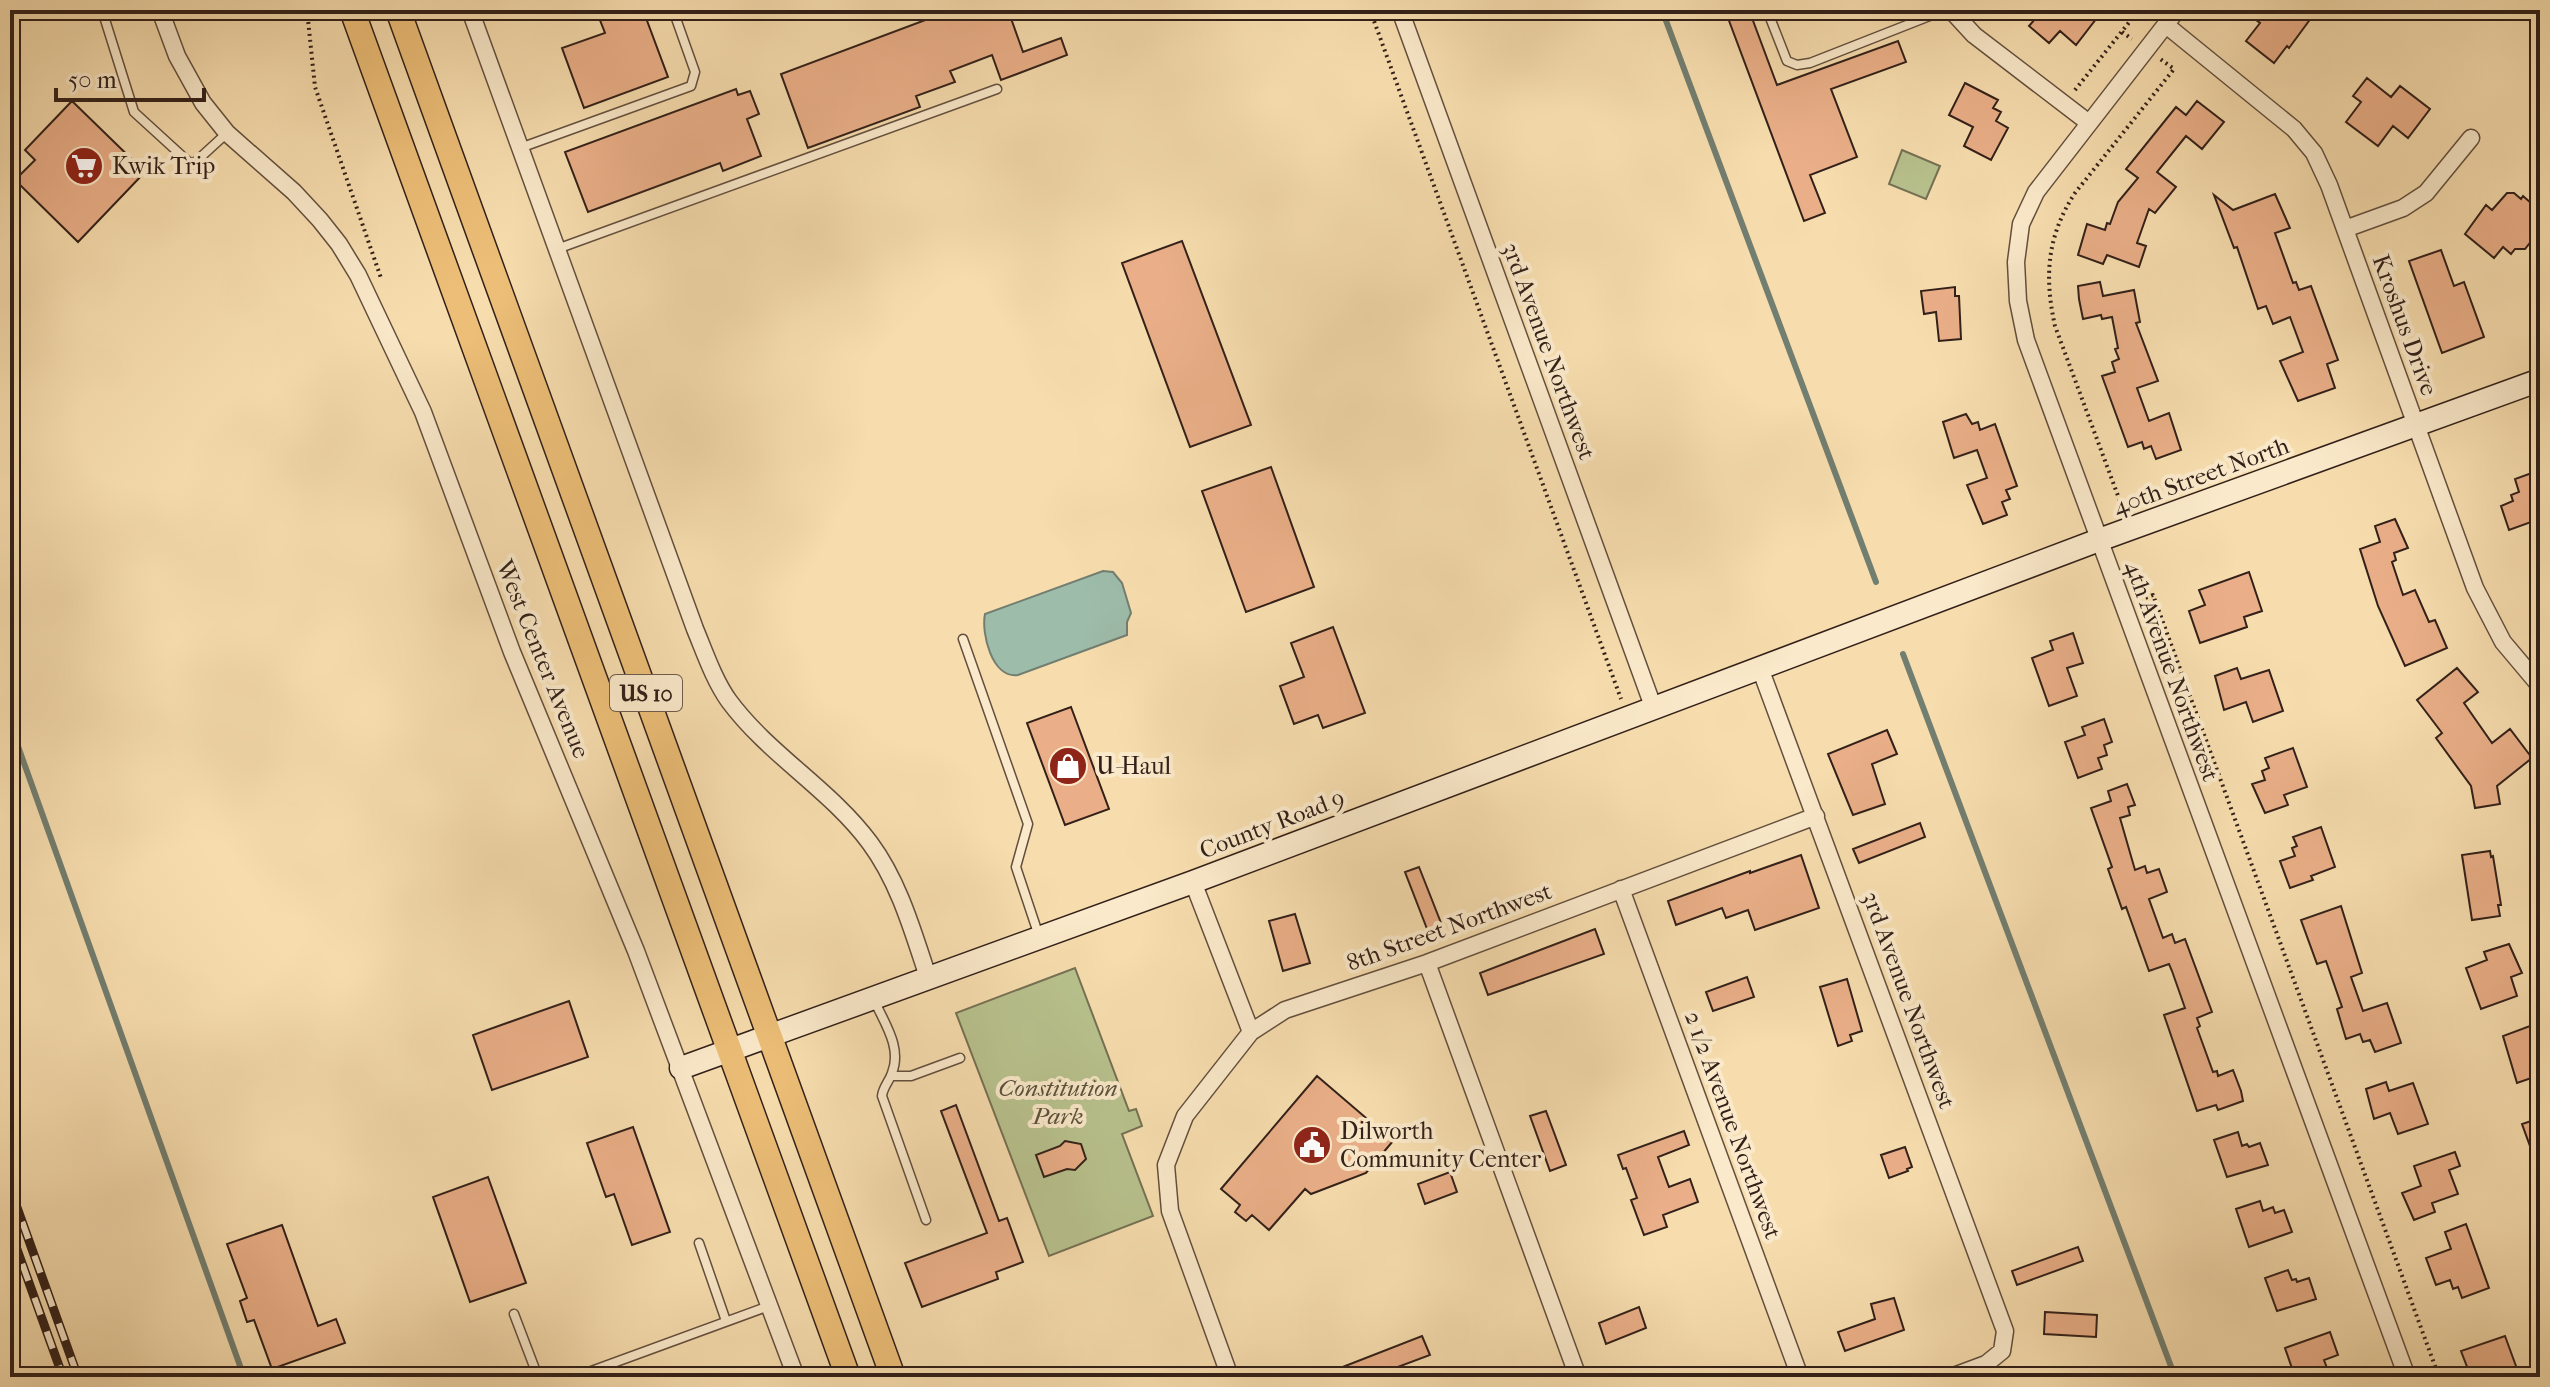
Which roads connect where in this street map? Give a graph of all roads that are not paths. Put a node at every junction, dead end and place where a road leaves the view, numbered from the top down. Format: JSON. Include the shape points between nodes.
{"nodes":[{"id":1,"x":102,"y":10,"type":"edge"},
{"id":2,"x":160,"y":10,"type":"edge"},
{"id":3,"x":352,"y":10,"type":"edge"},
{"id":4,"x":398,"y":10,"type":"edge"},
{"id":5,"x":470,"y":10,"type":"edge"},
{"id":6,"x":673,"y":10,"type":"edge"},
{"id":7,"x":1400,"y":10,"type":"edge"},
{"id":8,"x":1767,"y":10,"type":"edge"},
{"id":9,"x":1945,"y":10,"type":"edge"},
{"id":10,"x":1951,"y":10,"type":"edge"},
{"id":11,"x":2177,"y":10,"type":"edge"},
{"id":12,"x":2166,"y":25,"type":"junction"},
{"id":13,"x":997,"y":89,"type":"dead end"},
{"id":14,"x":2089,"y":123,"type":"junction"},
{"id":15,"x":227,"y":133,"type":"junction"},
{"id":16,"x":2471,"y":138,"type":"dead end"},
{"id":17,"x":520,"y":148,"type":"junction"},
{"id":18,"x":2345,"y":229,"type":"junction"},
{"id":19,"x":557,"y":249,"type":"junction"},
{"id":20,"x":2540,"y":380,"type":"edge"},
{"id":21,"x":2416,"y":427,"type":"junction"},
{"id":22,"x":2099,"y":540,"type":"junction"},
{"id":23,"x":1879,"y":623,"type":"joint"},
{"id":24,"x":963,"y":639,"type":"dead end"},
{"id":25,"x":1760,"y":668,"type":"junction"},
{"id":26,"x":2540,"y":686,"type":"edge"},
{"id":27,"x":1654,"y":709,"type":"junction"},
{"id":28,"x":1816,"y":816,"type":"junction"},
{"id":29,"x":1193,"y":882,"type":"junction"},
{"id":30,"x":1621,"y":889,"type":"junction"},
{"id":31,"x":1040,"y":937,"type":"junction"},
{"id":32,"x":1427,"y":963,"type":"junction"},
{"id":33,"x":928,"y":977,"type":"junction"},
{"id":34,"x":873,"y":997,"type":"junction"},
{"id":35,"x":1251,"y":1032,"type":"junction"},
{"id":36,"x":770,"y":1034,"type":"junction"},
{"id":37,"x":730,"y":1049,"type":"junction"},
{"id":38,"x":960,"y":1058,"type":"dead end"},
{"id":39,"x":681,"y":1068,"type":"junction"},
{"id":40,"x":892,"y":1076,"type":"junction"},
{"id":41,"x":926,"y":1220,"type":"dead end"},
{"id":42,"x":699,"y":1243,"type":"dead end"},
{"id":43,"x":769,"y":1305,"type":"junction"},
{"id":44,"x":514,"y":1314,"type":"dead end"},
{"id":45,"x":726,"y":1321,"type":"junction"},
{"id":46,"x":538,"y":1377,"type":"edge"},
{"id":47,"x":575,"y":1377,"type":"edge"},
{"id":48,"x":796,"y":1377,"type":"edge"},
{"id":49,"x":848,"y":1377,"type":"edge"},
{"id":50,"x":893,"y":1377,"type":"edge"},
{"id":51,"x":1230,"y":1377,"type":"edge"},
{"id":52,"x":1578,"y":1377,"type":"edge"},
{"id":53,"x":1800,"y":1377,"type":"edge"},
{"id":54,"x":1951,"y":1377,"type":"edge"},
{"id":55,"x":2407,"y":1377,"type":"edge"}],
"edges":[{"from":1,"to":15,"type":"lane","via":[[134,112],[192,165]]},
{"from":2,"to":15,"type":"street","name":"West Center Avenue","via":[[189,80]]},
{"from":3,"to":37,"type":"main road","number":"US 10"},
{"from":4,"to":36,"type":"main road","number":"US 10"},
{"from":5,"to":17,"type":"street"},
{"from":6,"to":17,"type":"lane","via":[[695,72],[691,86]]},
{"from":7,"to":27,"type":"street","name":"3rd Avenue Northwest"},
{"from":8,"to":9,"type":"lane","via":[[1787,61],[1797,65]]},
{"from":10,"to":14,"type":"street","via":[[1974,35]]},
{"from":11,"to":12,"type":"street","name":"4th Avenue Northwest"},
{"from":12,"to":14,"type":"street","name":"4th Avenue Northwest"},
{"from":12,"to":18,"type":"street","name":"Kroshus Drive","via":[[2294,129],[2314,153]]},
{"from":13,"to":19,"type":"lane"},
{"from":14,"to":22,"type":"street","name":"4th Avenue Northwest","via":[[2036,192],[2021,224],[2016,262],[2026,340]]},
{"from":15,"to":39,"type":"street","name":"West Center Avenue","via":[[320,220],[358,275],[423,412],[512,652]]},
{"from":16,"to":18,"type":"street","via":[[2426,193],[2403,208]]},
{"from":17,"to":19,"type":"street"},
{"from":18,"to":21,"type":"street","name":"Kroshus Drive"},
{"from":19,"to":33,"type":"street","via":[[695,629],[727,698],[872,845],[905,909]]},
{"from":20,"to":21,"type":"street","name":"40th Street North"},
{"from":21,"to":22,"type":"street","name":"40th Street North"},
{"from":21,"to":26,"type":"street","name":"Kroshus Drive","via":[[2475,588],[2503,642]]},
{"from":22,"to":23,"type":"street","name":"40th Street North"},
{"from":22,"to":55,"type":"street","name":"4th Avenue Northwest"},
{"from":23,"to":25,"type":"street","name":"County Road 9"},
{"from":24,"to":31,"type":"lane","via":[[1028,824],[1016,867]]},
{"from":25,"to":27,"type":"street","name":"County Road 9"},
{"from":25,"to":28,"type":"street","name":"3rd Avenue Northwest"},
{"from":27,"to":29,"type":"street","name":"County Road 9"},
{"from":28,"to":30,"type":"street","name":"8th Street Northwest"},
{"from":28,"to":54,"type":"street","name":"3rd Avenue Northwest","via":[[2005,1331],[2002,1351],[1986,1364]]},
{"from":29,"to":31,"type":"street","name":"County Road 9"},
{"from":29,"to":35,"type":"street"},
{"from":30,"to":32,"type":"street","name":"8th Street Northwest"},
{"from":30,"to":53,"type":"street","name":"2 1/2 Avenue Northwest"},
{"from":31,"to":33,"type":"street","name":"County Road 9"},
{"from":32,"to":35,"type":"street","name":"8th Street Northwest","via":[[1285,1010]]},
{"from":32,"to":52,"type":"street"},
{"from":33,"to":34,"type":"street","name":"County Road 9"},
{"from":34,"to":36,"type":"street","name":"County Road 9"},
{"from":34,"to":40,"type":"lane","via":[[894,1044]]},
{"from":35,"to":51,"type":"street","name":"8th Street Northwest","via":[[1185,1116],[1166,1165],[1170,1211]]},
{"from":36,"to":37,"type":"street","name":"County Road 9"},
{"from":36,"to":50,"type":"main road","number":"US 10"},
{"from":37,"to":39,"type":"street","name":"County Road 9"},
{"from":37,"to":49,"type":"main road","number":"US 10"},
{"from":38,"to":40,"type":"lane","via":[[911,1076]]},
{"from":39,"to":43,"type":"street","name":"West Center Avenue"},
{"from":40,"to":41,"type":"lane","via":[[882,1096]]},
{"from":42,"to":45,"type":"lane"},
{"from":43,"to":45,"type":"lane"},
{"from":43,"to":48,"type":"street","name":"West Center Avenue"},
{"from":44,"to":46,"type":"lane"},
{"from":45,"to":47,"type":"lane"}]}
